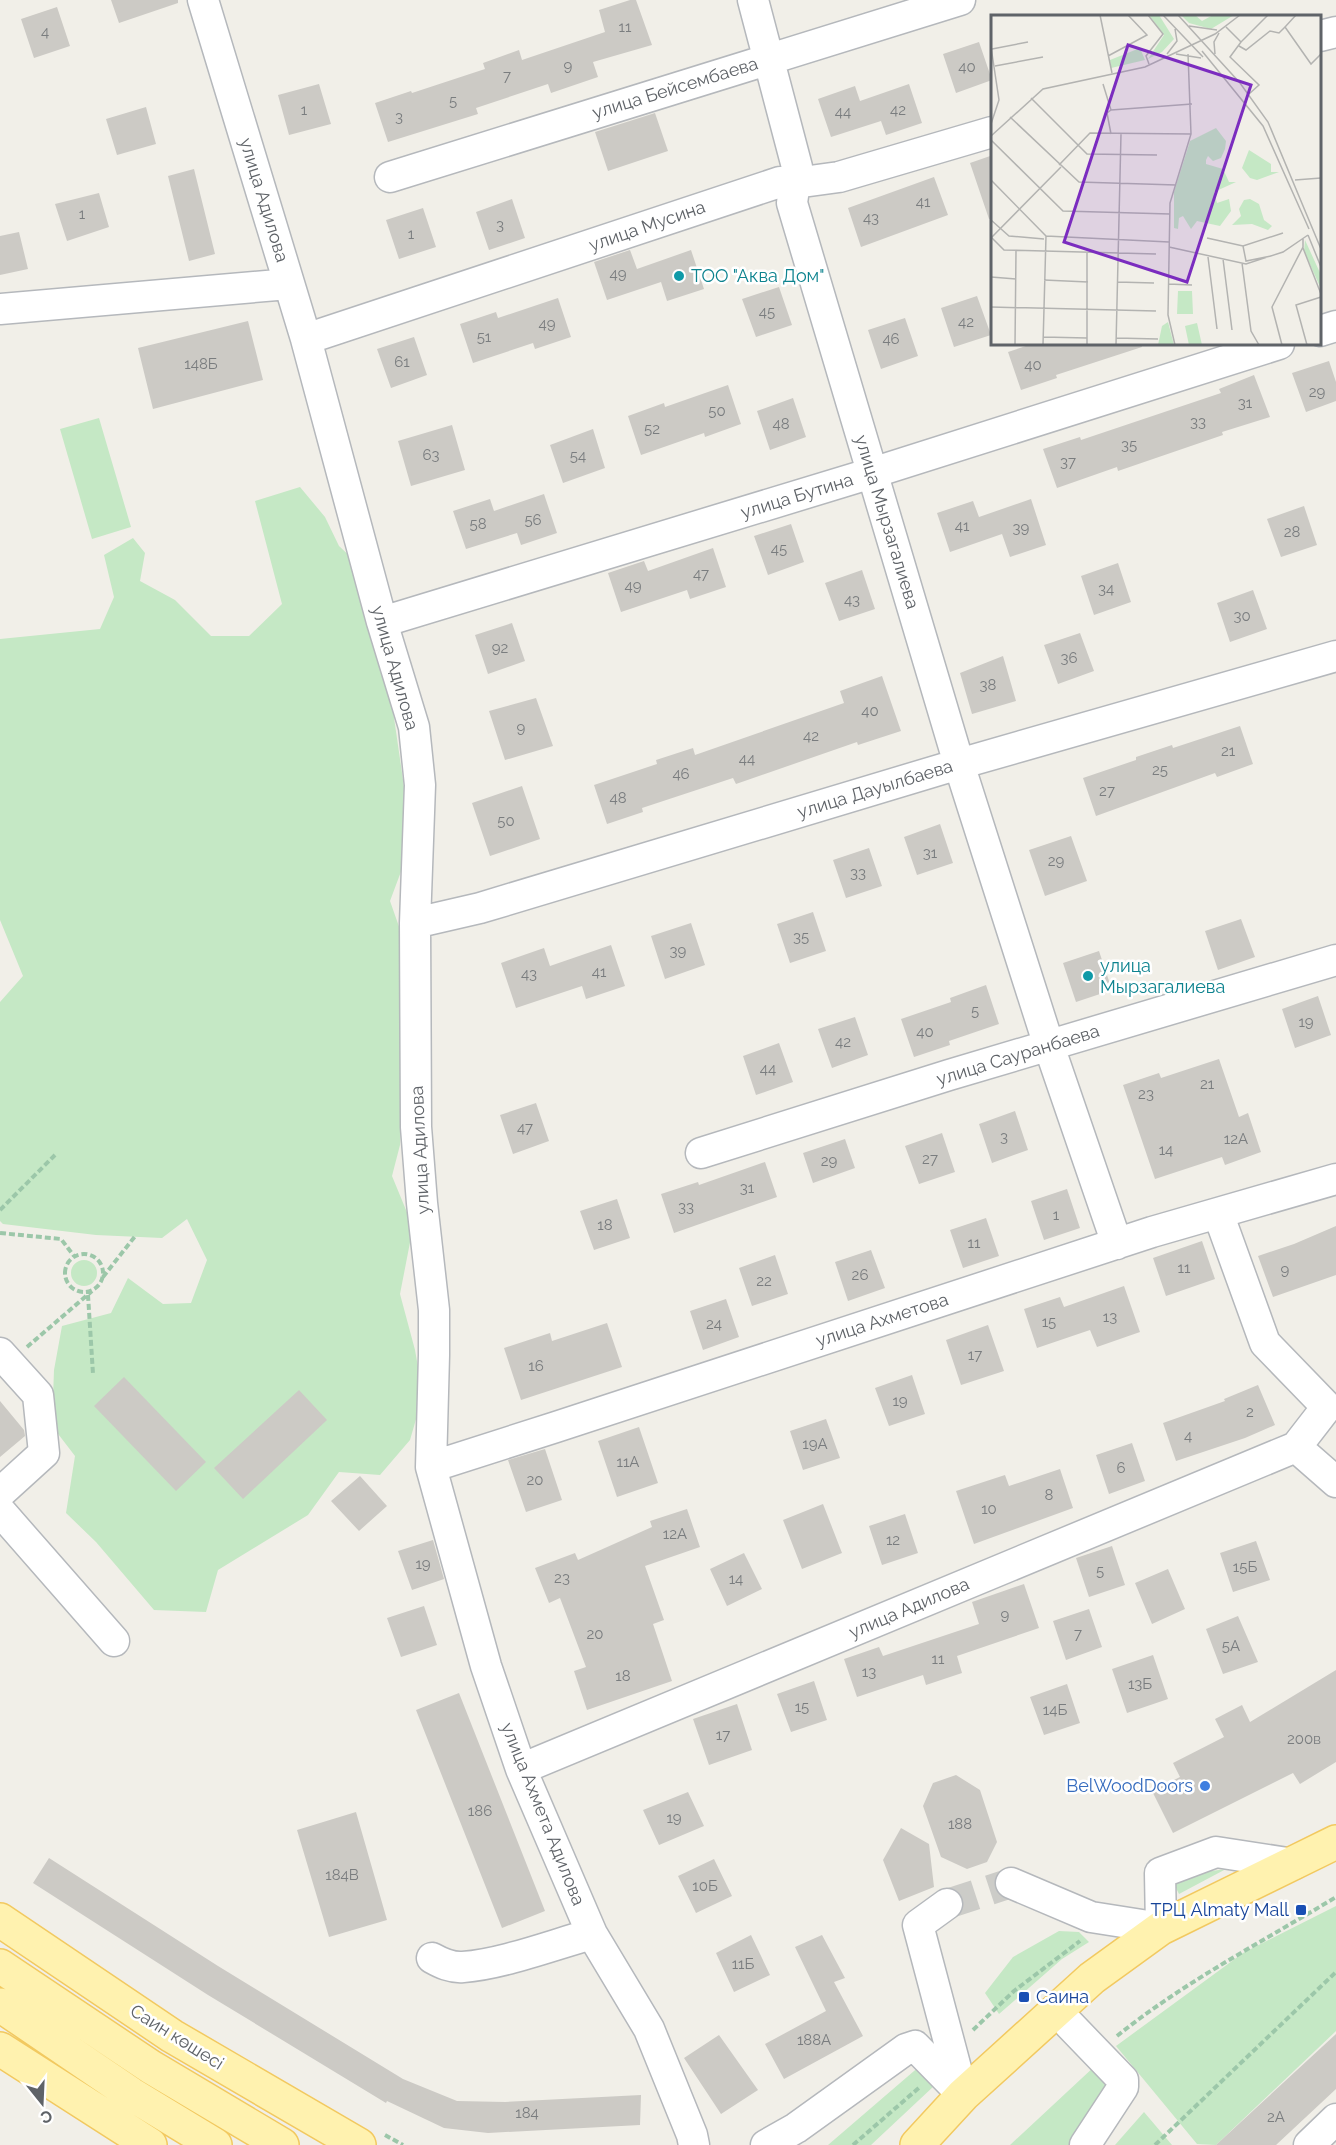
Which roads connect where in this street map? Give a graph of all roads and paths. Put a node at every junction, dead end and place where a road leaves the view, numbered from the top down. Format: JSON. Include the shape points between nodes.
{"nodes":[{"id":1,"x":203,"y":0,"type":"edge"},
{"id":2,"x":753,"y":0,"type":"edge"},
{"id":3,"x":960,"y":0,"type":"edge"},
{"id":4,"x":1336,"y":32,"type":"edge"},
{"id":5,"x":1321,"y":36,"type":"edge"},
{"id":6,"x":769,"y":59,"type":"junction"},
{"id":7,"x":991,"y":133,"type":"edge"},
{"id":8,"x":390,"y":177,"type":"dead end"},
{"id":9,"x":795,"y":183,"type":"junction"},
{"id":10,"x":289,"y":284,"type":"junction"},
{"id":11,"x":0,"y":309,"type":"edge"},
{"id":12,"x":1336,"y":326,"type":"edge"},
{"id":13,"x":1321,"y":331,"type":"edge"},
{"id":14,"x":306,"y":339,"type":"junction"},
{"id":15,"x":1276,"y":345,"type":"edge"},
{"id":16,"x":872,"y":473,"type":"junction"},
{"id":17,"x":382,"y":622,"type":"junction"},
{"id":18,"x":1336,"y":656,"type":"edge"},
{"id":19,"x":959,"y":764,"type":"junction"},
{"id":20,"x":415,"y":923,"type":"junction"},
{"id":21,"x":1336,"y":960,"type":"edge"},
{"id":22,"x":1049,"y":1046,"type":"junction"},
{"id":23,"x":701,"y":1153,"type":"dead end"},
{"id":24,"x":55,"y":1155,"type":"dead end"},
{"id":25,"x":1336,"y":1179,"type":"edge"},
{"id":26,"x":0,"y":1210,"type":"edge"},
{"id":27,"x":1218,"y":1213,"type":"junction"},
{"id":28,"x":0,"y":1233,"type":"edge"},
{"id":29,"x":136,"y":1235,"type":"dead end"},
{"id":30,"x":1117,"y":1244,"type":"junction"},
{"id":31,"x":74,"y":1256,"type":"junction"},
{"id":32,"x":102,"y":1277,"type":"junction"},
{"id":33,"x":96,"y":1288,"type":"junction"},
{"id":34,"x":88,"y":1294,"type":"junction"},
{"id":35,"x":4,"y":1358,"type":"edge"},
{"id":36,"x":93,"y":1374,"type":"dead end"},
{"id":37,"x":1296,"y":1447,"type":"junction"},
{"id":38,"x":431,"y":1467,"type":"junction"},
{"id":39,"x":1336,"y":1482,"type":"edge"},
{"id":40,"x":0,"y":1493,"type":"edge"},
{"id":41,"x":0,"y":1511,"type":"edge"},
{"id":42,"x":114,"y":1641,"type":"dead end"},
{"id":43,"x":521,"y":1769,"type":"junction"},
{"id":44,"x":1336,"y":1842,"type":"edge"},
{"id":45,"x":1294,"y":1864,"type":"junction"},
{"id":46,"x":1011,"y":1883,"type":"tunnel mouth"},
{"id":47,"x":1336,"y":1897,"type":"edge"},
{"id":48,"x":947,"y":1904,"type":"tunnel mouth"},
{"id":49,"x":0,"y":1920,"type":"edge"},
{"id":50,"x":1107,"y":1921,"type":"junction"},
{"id":51,"x":1161,"y":1928,"type":"junction"},
{"id":52,"x":592,"y":1934,"type":"junction"},
{"id":53,"x":432,"y":1958,"type":"dead end"},
{"id":54,"x":0,"y":1966,"type":"edge"},
{"id":55,"x":1336,"y":1972,"type":"edge"},
{"id":56,"x":0,"y":2005,"type":"edge"},
{"id":57,"x":1069,"y":2024,"type":"junction"},
{"id":58,"x":0,"y":2049,"type":"edge"},
{"id":59,"x":1096,"y":2053,"type":"junction"},
{"id":60,"x":944,"y":2060,"type":"junction"},
{"id":61,"x":965,"y":2106,"type":"junction"},
{"id":62,"x":1336,"y":2120,"type":"edge"},
{"id":63,"x":150,"y":2145,"type":"edge"},
{"id":64,"x":215,"y":2145,"type":"edge"},
{"id":65,"x":282,"y":2145,"type":"edge"},
{"id":66,"x":359,"y":2145,"type":"edge"},
{"id":67,"x":694,"y":2145,"type":"edge"},
{"id":68,"x":766,"y":2145,"type":"edge"},
{"id":69,"x":854,"y":2145,"type":"edge"},
{"id":70,"x":916,"y":2145,"type":"edge"},
{"id":71,"x":933,"y":2145,"type":"edge"},
{"id":72,"x":947,"y":2145,"type":"edge"},
{"id":73,"x":1085,"y":2145,"type":"edge"},
{"id":74,"x":1155,"y":2145,"type":"edge"},
{"id":75,"x":1309,"y":2145,"type":"edge"}],
"edges":[{"from":1,"to":10,"type":"street","name":"улица Адилова"},
{"from":2,"to":6,"type":"street","name":"улица Мырзагалиева"},
{"from":3,"to":6,"type":"street","name":"улица Бейсембаева"},
{"from":4,"to":5,"type":"street"},
{"from":6,"to":8,"type":"street","name":"улица Бейсембаева"},
{"from":6,"to":9,"type":"street","name":"улица Мырзагалиева","via":[[797,167]]},
{"from":7,"to":9,"type":"street","name":"улица Мусина","via":[[839,177]]},
{"from":9,"to":14,"type":"street","name":"улица Мусина","via":[[780,182]]},
{"from":9,"to":16,"type":"street","name":"улица Мырзагалиева","via":[[792,203]]},
{"from":10,"to":11,"type":"street"},
{"from":10,"to":14,"type":"street","name":"улица Адилова"},
{"from":12,"to":13,"type":"street"},
{"from":14,"to":17,"type":"street","name":"улица Адилова"},
{"from":15,"to":16,"type":"street","name":"улица Бутина"},
{"from":16,"to":17,"type":"street","name":"улица Бутина"},
{"from":16,"to":19,"type":"street","name":"улица Мырзагалиева"},
{"from":17,"to":20,"type":"street","name":"улица Адилова","via":[[414,727],[420,785]]},
{"from":18,"to":19,"type":"street","name":"улица Дауылбаева"},
{"from":19,"to":20,"type":"street","name":"улица Дауылбаева","via":[[480,908]]},
{"from":19,"to":22,"type":"street","name":"улица Мырзагалиева"},
{"from":20,"to":38,"type":"street","name":"улица Адилова","via":[[416,1127],[434,1310]]},
{"from":21,"to":22,"type":"street","name":"улица Сауранбаева"},
{"from":22,"to":23,"type":"street","name":"улица Сауранбаева"},
{"from":22,"to":30,"type":"street","name":"улица Мырзагалиева"},
{"from":24,"to":26,"type":"path"},
{"from":25,"to":27,"type":"street","name":"улица Ахметова"},
{"from":27,"to":30,"type":"street","name":"улица Ахметова"},
{"from":27,"to":37,"type":"street","via":[[1265,1343],[1327,1407]]},
{"from":28,"to":31,"type":"path","via":[[61,1239]]},
{"from":29,"to":32,"type":"path"},
{"from":30,"to":38,"type":"street","name":"улица Ахметова"},
{"from":31,"to":32,"type":"path","via":[[93,1256],[101,1265]]},
{"from":31,"to":33,"type":"path","via":[[66,1266],[68,1284],[78,1291]]},
{"from":32,"to":33,"type":"path"},
{"from":33,"to":34,"type":"path"},
{"from":34,"to":35,"type":"path"},
{"from":34,"to":36,"type":"path"},
{"from":35,"to":40,"type":"street","via":[[38,1395],[44,1453]]},
{"from":37,"to":39,"type":"street"},
{"from":37,"to":43,"type":"street","name":"улица Адилова"},
{"from":38,"to":43,"type":"street","name":"улица Ахмета Адилова","via":[[486,1666]]},
{"from":41,"to":42,"type":"street"},
{"from":43,"to":52,"type":"street","name":"улица Ахмета Адилова"},
{"from":44,"to":45,"type":"main road"},
{"from":45,"to":51,"type":"main road"},
{"from":45,"to":51,"type":"street","via":[[1216,1852],[1171,1867],[1161,1872]]},
{"from":45,"to":57,"type":"main road","via":[[1172,1943],[1106,1991]]},
{"from":46,"to":50,"type":"street"},
{"from":47,"to":59,"type":"path","via":[[1196,1978]]},
{"from":48,"to":60,"type":"street","via":[[918,1925]]},
{"from":49,"to":66,"type":"main road","name":"Саин көшесі","via":[[172,2036]]},
{"from":50,"to":51,"type":"street"},
{"from":50,"to":60,"type":"path","via":[[1014,1991]]},
{"from":51,"to":61,"type":"main road","via":[[1092,1978]]},
{"from":52,"to":53,"type":"street","via":[[461,1968]]},
{"from":52,"to":67,"type":"street","name":"улица Ахмета Адилова","via":[[649,2029]]},
{"from":54,"to":65,"type":"main road","via":[[151,2067]]},
{"from":55,"to":74,"type":"path"},
{"from":56,"to":64,"type":"main road","via":[[131,2094]]},
{"from":57,"to":59,"type":"street"},
{"from":57,"to":61,"type":"main road"},
{"from":58,"to":63,"type":"main road"},
{"from":59,"to":73,"type":"street","via":[[1120,2075],[1123,2087]]},
{"from":60,"to":61,"type":"street"},
{"from":60,"to":68,"type":"street","via":[[915,2046],[906,2049]]},
{"from":60,"to":69,"type":"path","via":[[918,2090]]},
{"from":61,"to":70,"type":"main road"},
{"from":61,"to":71,"type":"main road"},
{"from":61,"to":72,"type":"main road"},
{"from":62,"to":75,"type":"street"}]}
